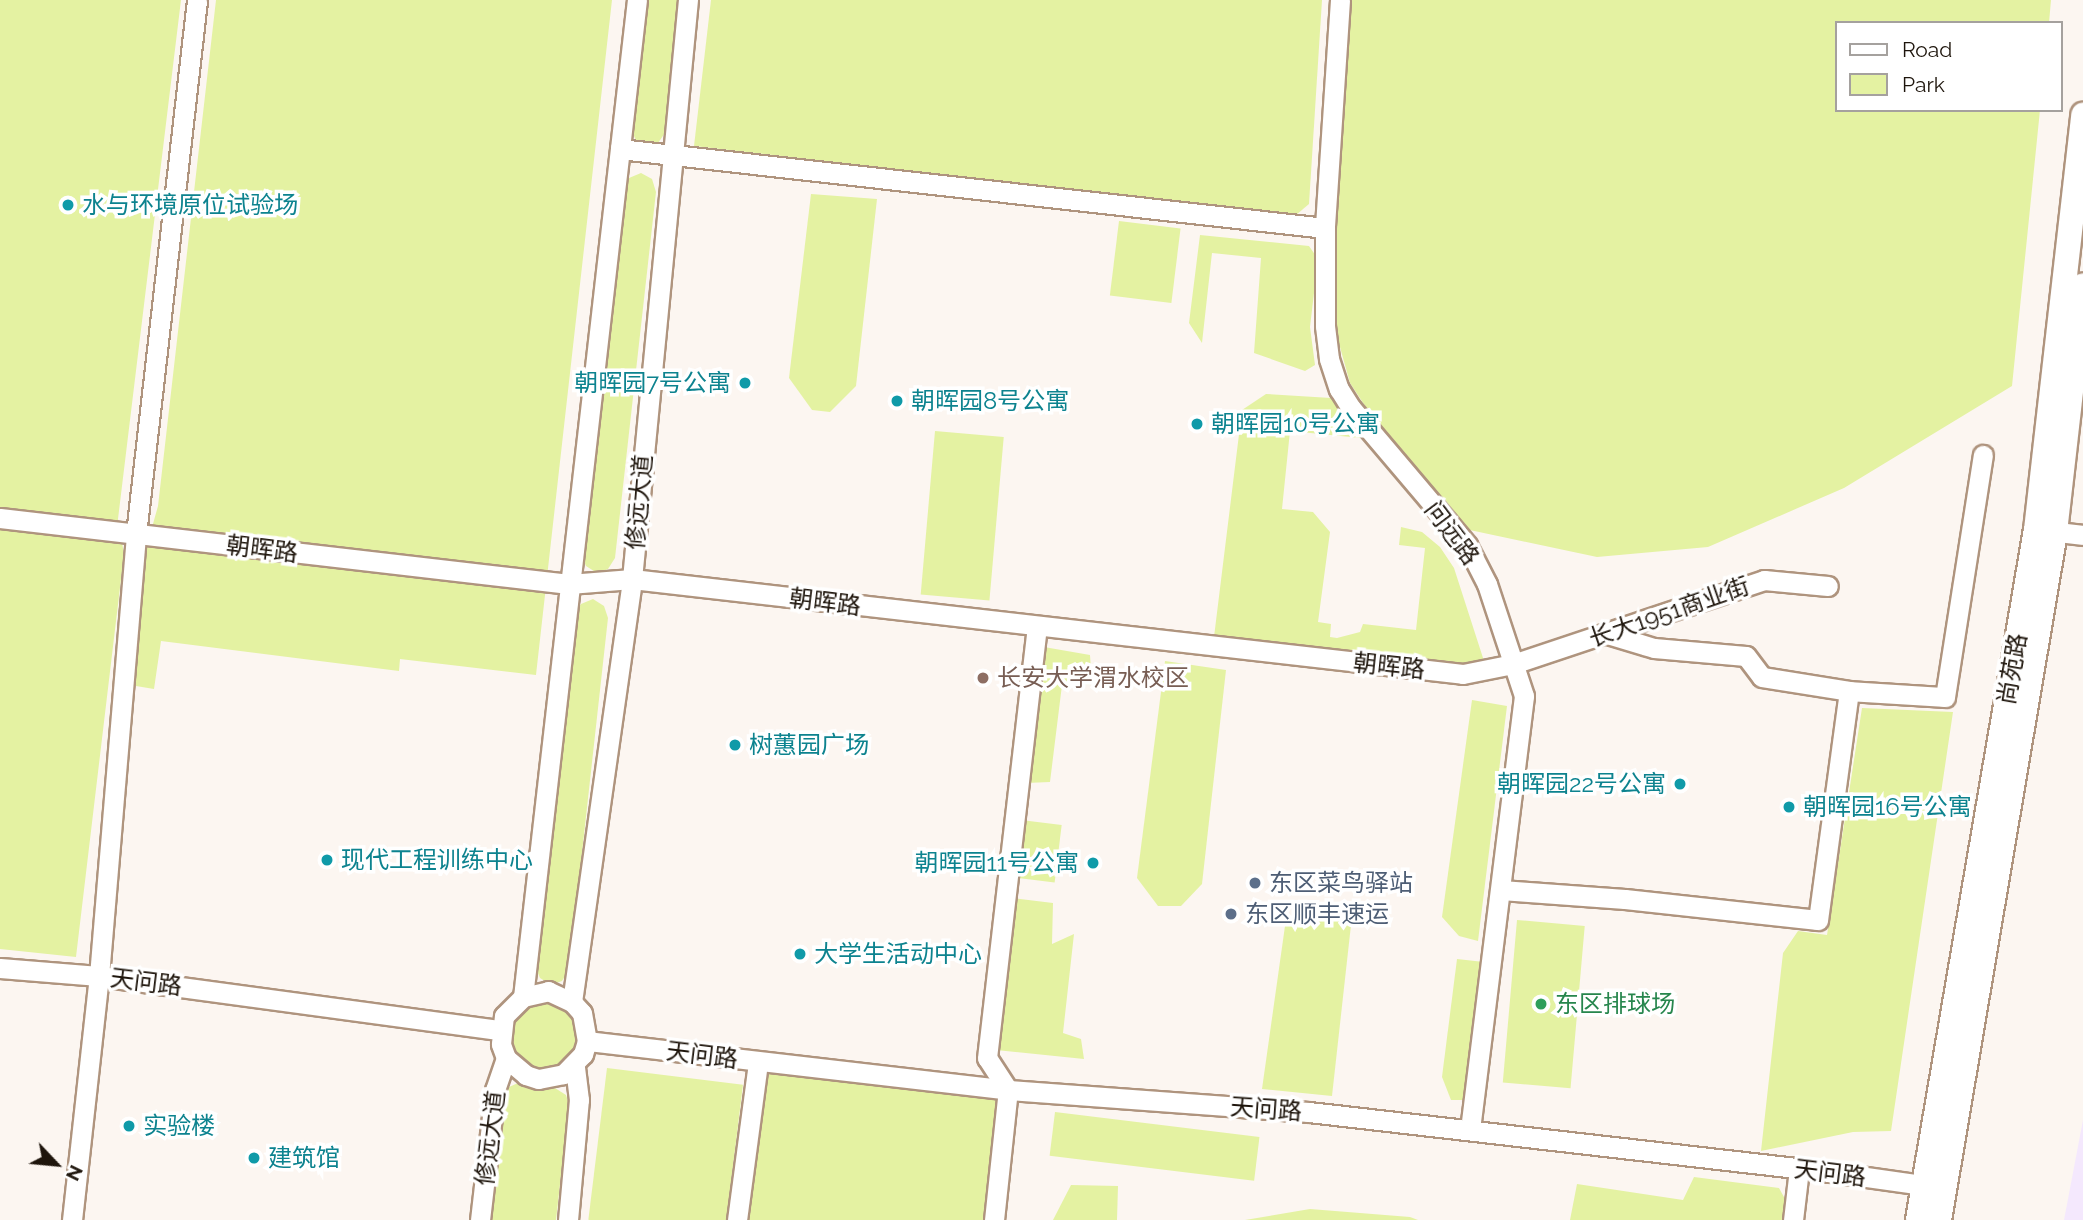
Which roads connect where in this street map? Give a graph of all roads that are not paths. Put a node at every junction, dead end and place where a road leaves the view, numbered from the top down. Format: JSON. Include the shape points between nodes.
{"nodes":[{"id":1,"x":197,"y":0,"type":"edge"},
{"id":2,"x":637,"y":0,"type":"edge"},
{"id":3,"x":688,"y":0,"type":"edge"},
{"id":4,"x":1340,"y":0,"type":"edge"},
{"id":5,"x":2083,"y":115,"type":"edge"},
{"id":6,"x":620,"y":149,"type":"junction"},
{"id":7,"x":670,"y":155,"type":"junction"},
{"id":8,"x":1325,"y":228,"type":"junction"},
{"id":9,"x":2083,"y":286,"type":"edge"},
{"id":10,"x":1983,"y":455,"type":"dead end"},
{"id":11,"x":0,"y":518,"type":"edge"},
{"id":12,"x":2046,"y":531,"type":"junction"},
{"id":13,"x":136,"y":534,"type":"junction"},
{"id":14,"x":2083,"y":535,"type":"edge"},
{"id":15,"x":632,"y":579,"type":"junction"},
{"id":16,"x":569,"y":584,"type":"junction"},
{"id":17,"x":1828,"y":586,"type":"dead end"},
{"id":18,"x":1037,"y":628,"type":"junction"},
{"id":19,"x":1607,"y":634,"type":"junction"},
{"id":20,"x":1513,"y":664,"type":"junction"},
{"id":21,"x":1849,"y":691,"type":"junction"},
{"id":22,"x":1501,"y":890,"type":"junction"},
{"id":23,"x":0,"y":968,"type":"edge"},
{"id":24,"x":99,"y":976,"type":"junction"},
{"id":25,"x":523,"y":997,"type":"junction"},
{"id":26,"x":572,"y":1002,"type":"junction"},
{"id":27,"x":500,"y":1030,"type":"junction"},
{"id":28,"x":587,"y":1041,"type":"junction"},
{"id":29,"x":506,"y":1058,"type":"junction"},
{"id":30,"x":758,"y":1062,"type":"junction"},
{"id":31,"x":575,"y":1066,"type":"junction"},
{"id":32,"x":1008,"y":1090,"type":"junction"},
{"id":33,"x":1470,"y":1130,"type":"junction"},
{"id":34,"x":1799,"y":1169,"type":"junction"},
{"id":35,"x":1934,"y":1187,"type":"junction"},
{"id":36,"x":72,"y":1220,"type":"edge"},
{"id":37,"x":480,"y":1220,"type":"edge"},
{"id":38,"x":568,"y":1220,"type":"edge"},
{"id":39,"x":737,"y":1220,"type":"edge"},
{"id":40,"x":994,"y":1220,"type":"edge"},
{"id":41,"x":1793,"y":1220,"type":"edge"},
{"id":42,"x":1918,"y":1220,"type":"edge"},
{"id":43,"x":1939,"y":1220,"type":"edge"}],
"edges":[{"from":1,"to":13,"type":"street"},
{"from":2,"to":6,"type":"street"},
{"from":3,"to":7,"type":"street","name":"修远大道"},
{"from":4,"to":8,"type":"street","name":"问远路"},
{"from":5,"to":12,"type":"main road","name":"尚苑路"},
{"from":6,"to":7,"type":"street"},
{"from":6,"to":16,"type":"street"},
{"from":7,"to":8,"type":"street"},
{"from":7,"to":15,"type":"street","name":"修远大道"},
{"from":8,"to":20,"type":"street","name":"问远路","via":[[1325,326],[1339,389],[1391,458],[1467,545],[1488,584]]},
{"from":9,"to":12,"type":"main road","name":"尚苑路"},
{"from":10,"to":21,"type":"street","via":[[1945,697]]},
{"from":11,"to":13,"type":"street","name":"朝晖路"},
{"from":12,"to":14,"type":"street"},
{"from":12,"to":35,"type":"main road","name":"尚苑路"},
{"from":13,"to":16,"type":"street","name":"朝晖路"},
{"from":13,"to":24,"type":"street"},
{"from":15,"to":16,"type":"street","name":"朝晖路"},
{"from":15,"to":18,"type":"street","name":"朝晖路"},
{"from":15,"to":26,"type":"street","name":"修远大道"},
{"from":16,"to":25,"type":"street"},
{"from":17,"to":19,"type":"street","name":"长大1951商业街","via":[[1764,580]]},
{"from":18,"to":20,"type":"street","name":"朝晖路","via":[[1463,674]]},
{"from":18,"to":32,"type":"street","via":[[987,1058]]},
{"from":19,"to":20,"type":"street","name":"长大1951商业街"},
{"from":19,"to":21,"type":"street","via":[[1654,648],[1746,656],[1762,677]]},
{"from":20,"to":22,"type":"street","name":"问远路","via":[[1524,696]]},
{"from":21,"to":22,"type":"street","via":[[1818,920]]},
{"from":22,"to":33,"type":"street","name":"问远路"},
{"from":23,"to":24,"type":"street","name":"天问路"},
{"from":24,"to":27,"type":"street","name":"天问路"},
{"from":24,"to":36,"type":"street"},
{"from":25,"to":26,"type":"street","via":[[548,991]]},
{"from":25,"to":27,"type":"street","via":[[504,1016]]},
{"from":26,"to":28,"type":"street","via":[[584,1019]]},
{"from":27,"to":29,"type":"street","name":"修远大道"},
{"from":28,"to":30,"type":"street","name":"天问路"},
{"from":28,"to":31,"type":"street"},
{"from":29,"to":31,"type":"street","name":"修远大道","via":[[538,1079],[564,1074]]},
{"from":29,"to":37,"type":"street","name":"修远大道","via":[[495,1090]]},
{"from":30,"to":32,"type":"street","name":"天问路"},
{"from":30,"to":39,"type":"street"},
{"from":31,"to":38,"type":"street","via":[[579,1100]]},
{"from":32,"to":33,"type":"street","name":"天问路","via":[[1309,1112]]},
{"from":32,"to":40,"type":"street"},
{"from":33,"to":34,"type":"street","name":"天问路"},
{"from":34,"to":35,"type":"street","name":"天问路"},
{"from":34,"to":41,"type":"street"},
{"from":35,"to":42,"type":"main road","name":"尚苑路"},
{"from":35,"to":43,"type":"main road","name":"尚苑路"}]}
